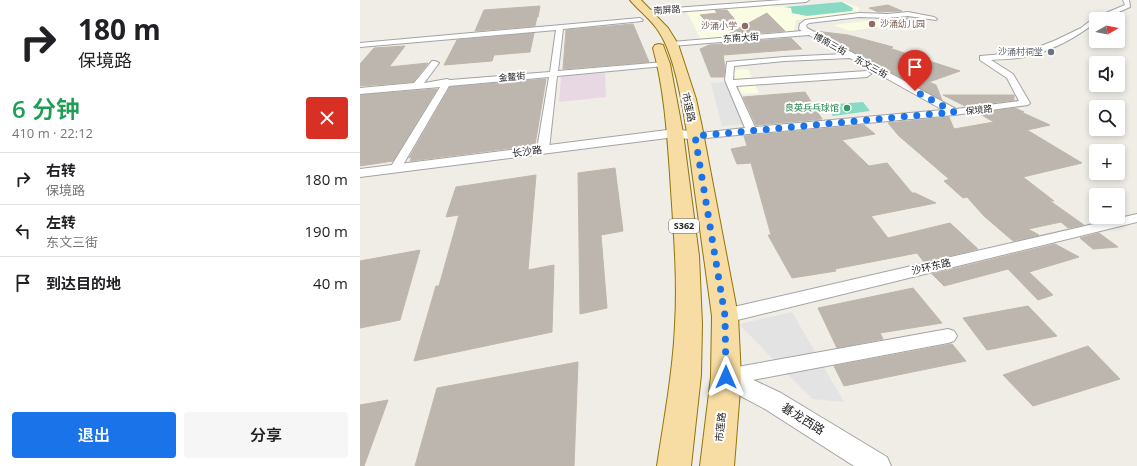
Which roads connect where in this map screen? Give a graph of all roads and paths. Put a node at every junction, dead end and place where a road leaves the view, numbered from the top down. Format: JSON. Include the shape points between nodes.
{"nodes":[{"id":1,"x":622,"y":0,"type":"edge"},
{"id":2,"x":806,"y":0,"type":"edge"},
{"id":3,"x":1126,"y":0,"type":"edge"},
{"id":4,"x":753,"y":2,"type":"edge"},
{"id":5,"x":641,"y":11,"type":"edge"},
{"id":6,"x":1113,"y":12,"type":"edge"},
{"id":7,"x":896,"y":14,"type":"dead end"},
{"id":8,"x":1089,"y":24,"type":"edge"},
{"id":9,"x":560,"y":27,"type":"junction"},
{"id":10,"x":809,"y":33,"type":"junction"},
{"id":11,"x":672,"y":44,"type":"junction"},
{"id":12,"x":360,"y":45,"type":"edge"},
{"id":13,"x":850,"y":56,"type":"junction"},
{"id":14,"x":435,"y":63,"type":"dead end"},
{"id":15,"x":664,"y":64,"type":"junction"},
{"id":16,"x":554,"y":74,"type":"junction"},
{"id":17,"x":867,"y":74,"type":"dead end"},
{"id":18,"x":447,"y":82,"type":"dead end"},
{"id":19,"x":731,"y":84,"type":"junction"},
{"id":20,"x":417,"y":86,"type":"junction"},
{"id":21,"x":360,"y":91,"type":"edge"},
{"id":22,"x":954,"y":112,"type":"junction"},
{"id":23,"x":751,"y":131,"type":"junction"},
{"id":24,"x":685,"y":135,"type":"junction"},
{"id":25,"x":543,"y":149,"type":"junction"},
{"id":26,"x":396,"y":168,"type":"junction"},
{"id":27,"x":360,"y":173,"type":"edge"},
{"id":28,"x":1137,"y":218,"type":"edge"},
{"id":29,"x":725,"y":316,"type":"junction"},
{"id":30,"x":948,"y":336,"type":"dead end"},
{"id":31,"x":726,"y":377,"type":"junction"},
{"id":32,"x":674,"y":466,"type":"edge"},
{"id":33,"x":717,"y":466,"type":"edge"},
{"id":34,"x":878,"y":466,"type":"edge"}],
"edges":[{"from":1,"to":5,"type":"main road","name":"市莲路","number":"S362"},
{"from":2,"to":4,"type":"street","name":"南屏路"},
{"from":3,"to":6,"type":"street","via":[[1128,6]]},
{"from":4,"to":5,"type":"street","name":"南屏路"},
{"from":5,"to":9,"type":"street","name":"南屏路"},
{"from":5,"to":11,"type":"main road","name":"市莲路","number":"S362","via":[[664,30]]},
{"from":5,"to":15,"type":"main road","name":"市莲路","number":"S362"},
{"from":7,"to":10,"type":"street","via":[[807,21],[803,24],[803,29]]},
{"from":8,"to":22,"type":"street","name":"保境路","via":[[1059,42],[1027,54],[983,58],[1010,76],[1025,103]]},
{"from":9,"to":12,"type":"street","name":"南屏路"},
{"from":9,"to":16,"type":"street"},
{"from":10,"to":11,"type":"street","name":"东南大街"},
{"from":10,"to":13,"type":"street","name":"博南三街"},
{"from":11,"to":24,"type":"main road","name":"市莲路","number":"S362","via":[[688,99]]},
{"from":13,"to":19,"type":"street","via":[[730,64]]},
{"from":13,"to":22,"type":"street","name":"东文三街"},
{"from":14,"to":20,"type":"street"},
{"from":15,"to":16,"type":"street","name":"金鳌街"},
{"from":15,"to":24,"type":"main road","name":"市莲路","number":"S362"},
{"from":16,"to":20,"type":"street","name":"金鳌街"},
{"from":16,"to":25,"type":"street"},
{"from":17,"to":19,"type":"street"},
{"from":18,"to":26,"type":"street"},
{"from":19,"to":23,"type":"street"},
{"from":20,"to":21,"type":"street","name":"金鳌街"},
{"from":22,"to":23,"type":"street","name":"保境路"},
{"from":23,"to":24,"type":"street","name":"保境路"},
{"from":24,"to":25,"type":"street","name":"长沙路"},
{"from":24,"to":29,"type":"main road","name":"市莲路","number":"S362"},
{"from":24,"to":32,"type":"main road","name":"市莲路","number":"S362","via":[[689,324],[686,375]]},
{"from":25,"to":26,"type":"street","name":"长沙路"},
{"from":26,"to":27,"type":"street","name":"长沙路"},
{"from":28,"to":29,"type":"street","name":"沙环东路"},
{"from":29,"to":31,"type":"main road","name":"市莲路","number":"S362"},
{"from":30,"to":31,"type":"street"},
{"from":31,"to":33,"type":"main road","name":"市莲路","number":"S362"},
{"from":31,"to":34,"type":"street","name":"碁龙西路","via":[[773,401]]}]}
